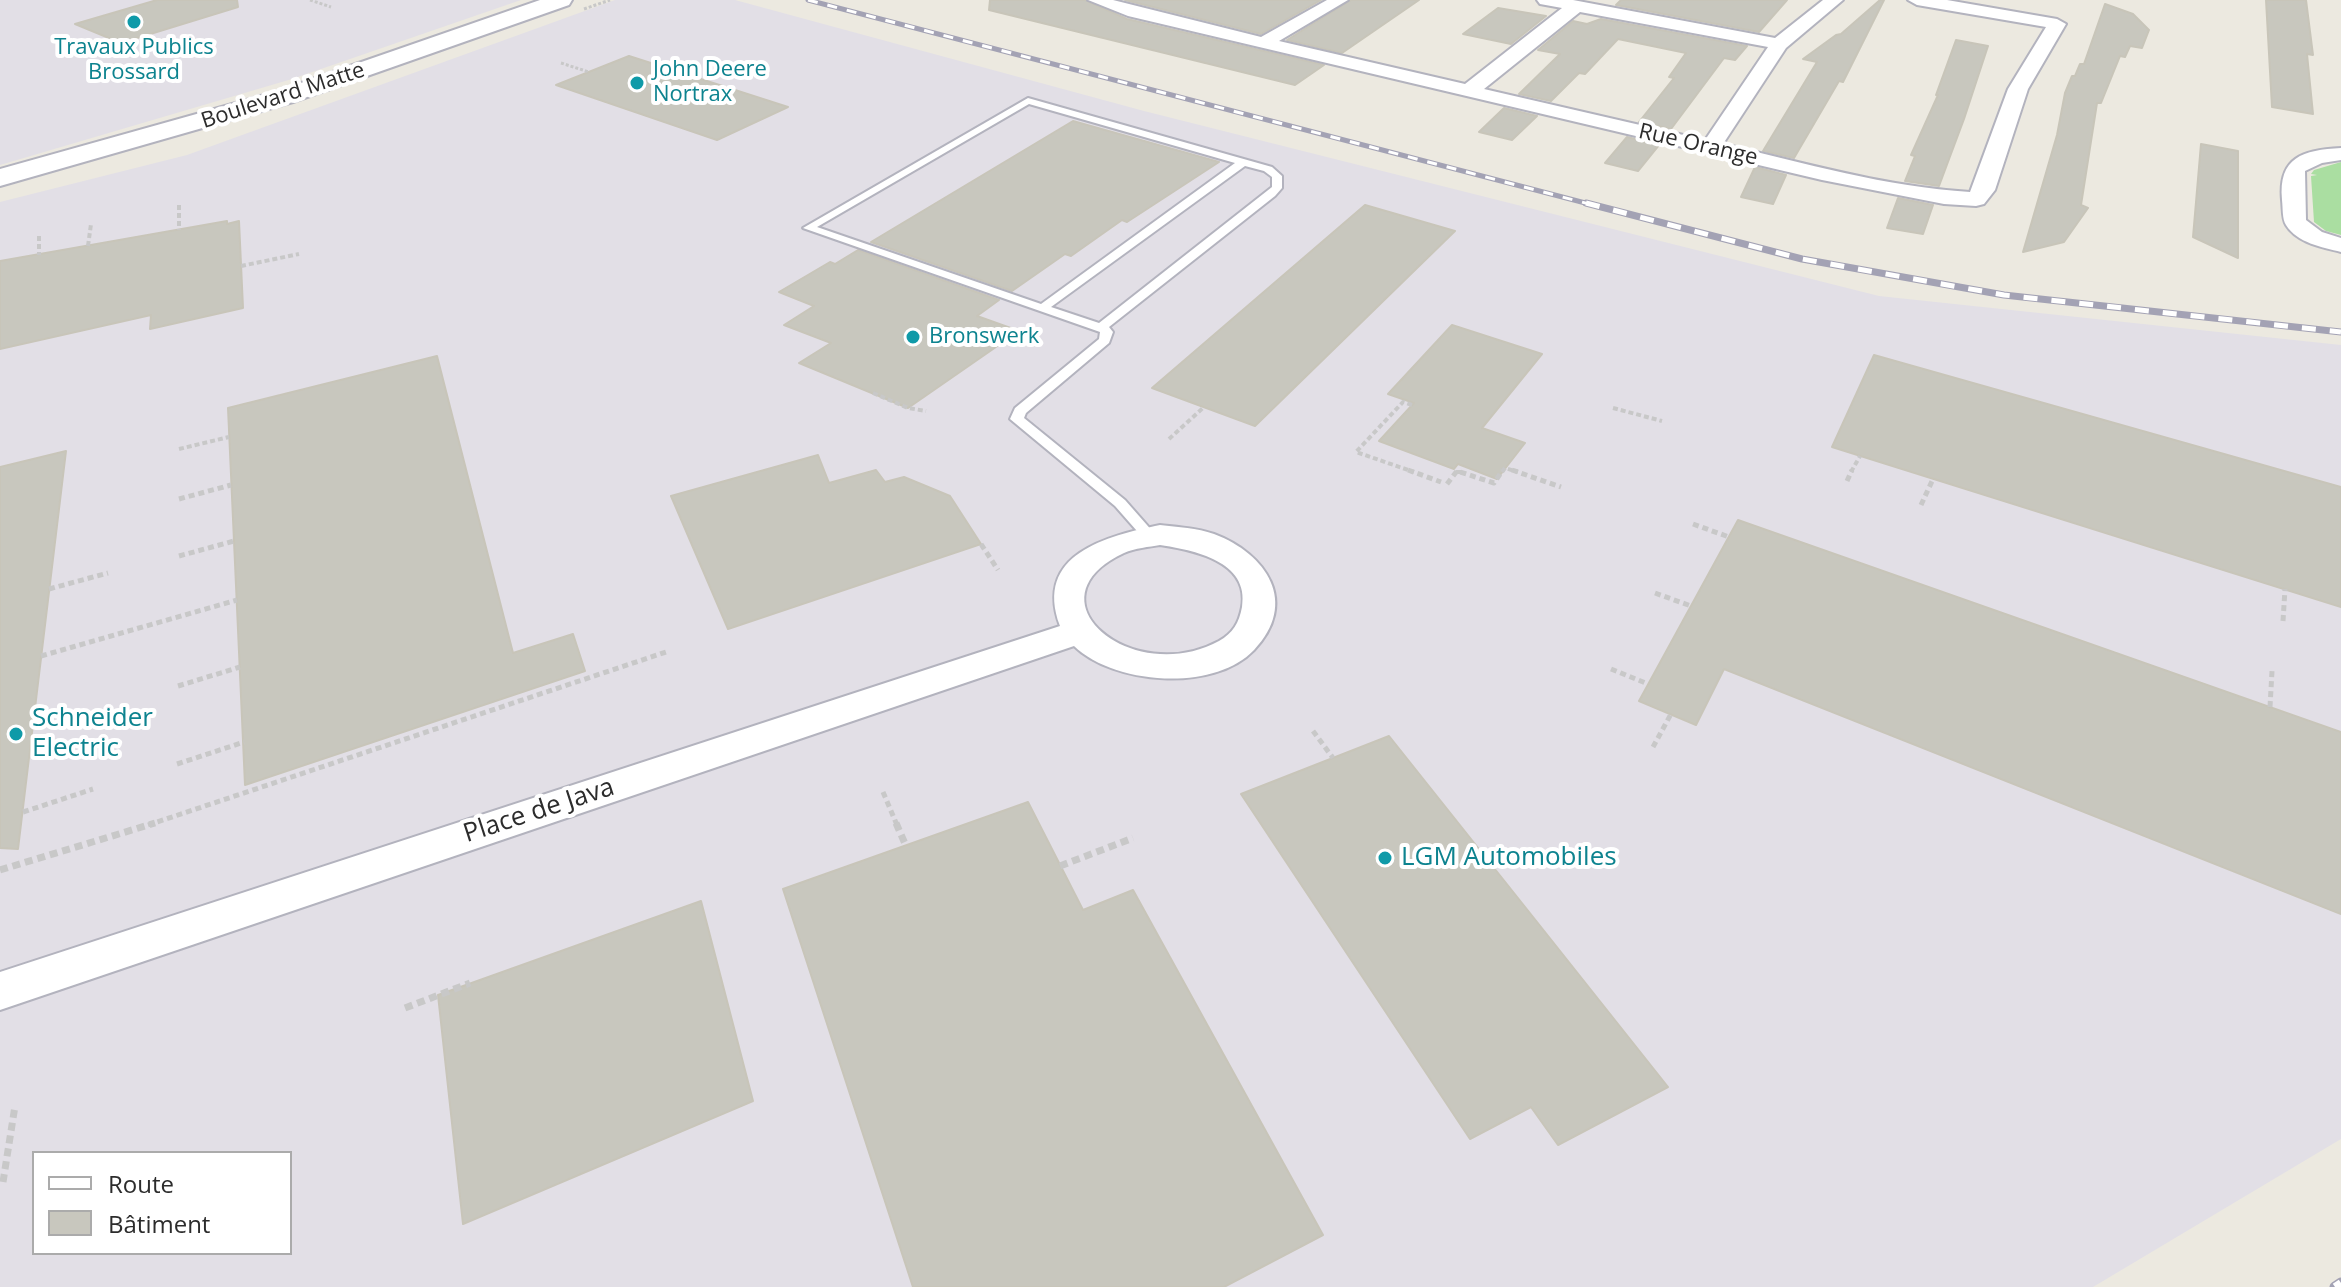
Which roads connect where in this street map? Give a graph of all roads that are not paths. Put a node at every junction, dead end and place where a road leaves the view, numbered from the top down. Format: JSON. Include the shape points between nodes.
{"nodes":[{"id":1,"x":906,"y":0,"type":"edge"},
{"id":2,"x":914,"y":0,"type":"edge"},
{"id":3,"x":1097,"y":0,"type":"edge"},
{"id":4,"x":1339,"y":0,"type":"edge"},
{"id":5,"x":1546,"y":0,"type":"edge"},
{"id":6,"x":1834,"y":0,"type":"edge"},
{"id":7,"x":1917,"y":0,"type":"edge"},
{"id":8,"x":573,"y":5,"type":"edge"},
{"id":9,"x":1576,"y":6,"type":"junction"},
{"id":10,"x":1263,"y":43,"type":"junction"},
{"id":11,"x":1779,"y":44,"type":"junction"},
{"id":12,"x":1469,"y":91,"type":"junction"},
{"id":13,"x":1710,"y":148,"type":"junction"},
{"id":14,"x":2341,"y":154,"type":"edge"},
{"id":15,"x":1243,"y":162,"type":"junction"},
{"id":16,"x":0,"y":178,"type":"edge"},
{"id":17,"x":2341,"y":245,"type":"edge"},
{"id":18,"x":1044,"y":307,"type":"junction"},
{"id":19,"x":1101,"y":328,"type":"junction"},
{"id":20,"x":1149,"y":536,"type":"junction"},
{"id":21,"x":1078,"y":632,"type":"junction"},
{"id":22,"x":0,"y":991,"type":"edge"}],
"edges":[{"from":1,"to":2,"type":"lane"},
{"from":3,"to":10,"type":"street","name":"Rue Orange"},
{"from":4,"to":10,"type":"street"},
{"from":5,"to":9,"type":"street"},
{"from":6,"to":11,"type":"street"},
{"from":7,"to":13,"type":"street","name":"Rue Orange","via":[[2057,24],[2018,89],[1984,190],[1976,199],[1822,174]]},
{"from":8,"to":16,"type":"main road","name":"Boulevard Matte","via":[[284,97]]},
{"from":9,"to":11,"type":"street"},
{"from":9,"to":12,"type":"street"},
{"from":10,"to":12,"type":"street","name":"Rue Orange"},
{"from":11,"to":13,"type":"street"},
{"from":12,"to":13,"type":"street","name":"Rue Orange"},
{"from":14,"to":17,"type":"street","via":[[2300,165],[2294,175],[2295,222],[2314,237]]},
{"from":15,"to":18,"type":"lane"},
{"from":15,"to":18,"type":"lane","via":[[1028,101],[808,228]]},
{"from":15,"to":19,"type":"lane","via":[[1274,172],[1277,188]]},
{"from":18,"to":19,"type":"lane"},
{"from":19,"to":20,"type":"lane","via":[[1107,332],[1105,340],[1017,419],[1120,503]]},
{"from":20,"to":21,"type":"street","via":[[1115,544],[1081,568],[1070,585],[1068,604]]},
{"from":20,"to":21,"type":"street","via":[[1195,538],[1241,560],[1262,597],[1252,630],[1215,658],[1161,668],[1109,656]]},
{"from":21,"to":22,"type":"street","name":"Place de Java"}]}
